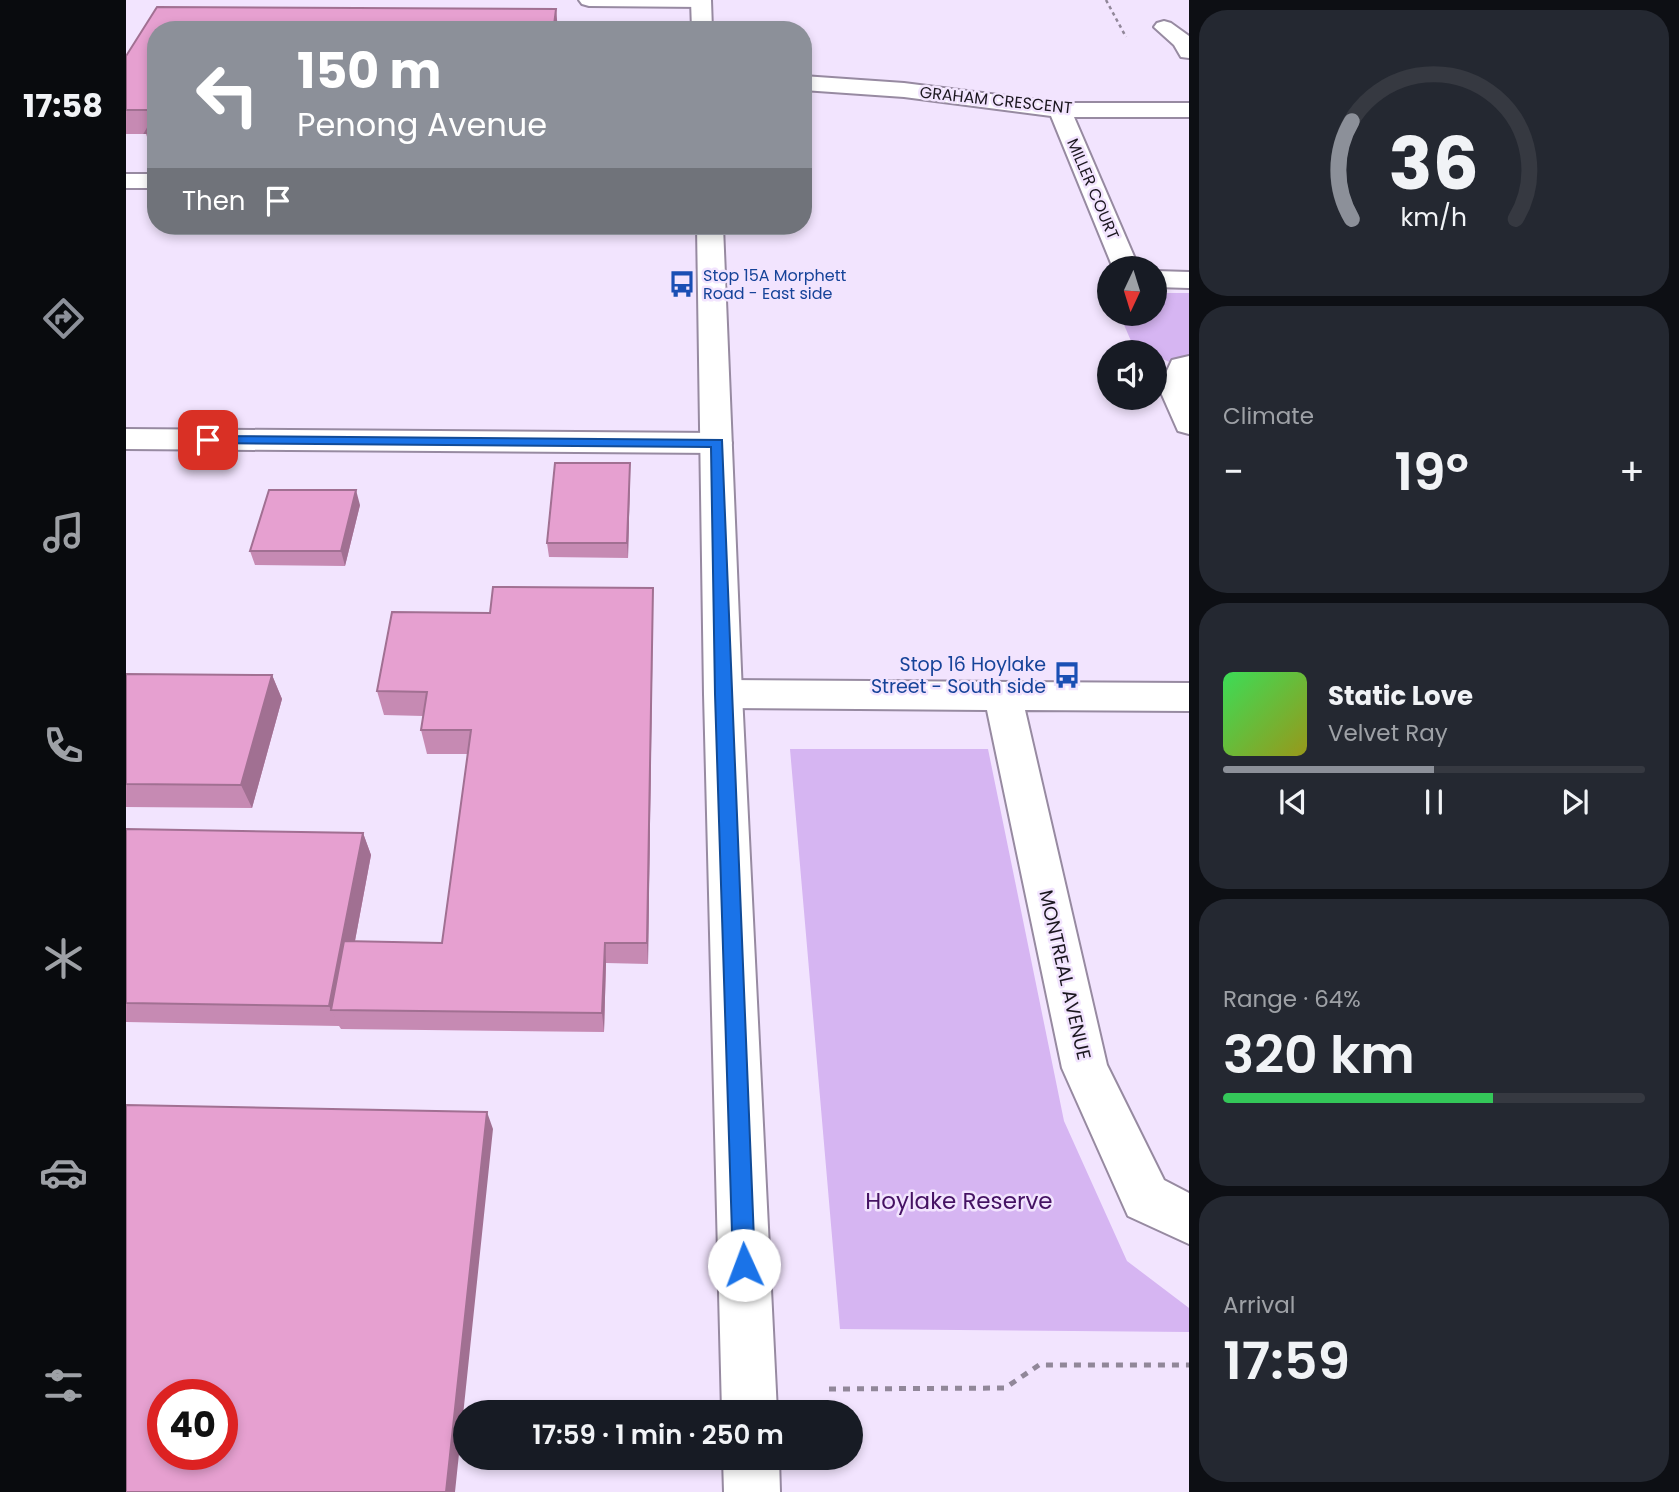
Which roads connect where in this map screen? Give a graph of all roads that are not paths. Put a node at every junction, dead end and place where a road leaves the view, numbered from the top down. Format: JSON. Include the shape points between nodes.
{"nodes":[{"id":1,"x":589,"y":0,"type":"edge"},
{"id":2,"x":701,"y":1,"type":"edge"},
{"id":3,"x":702,"y":21,"type":"edge"},
{"id":4,"x":1164,"y":27,"type":"dead end"},
{"id":5,"x":1189,"y":52,"type":"edge"},
{"id":6,"x":812,"y":84,"type":"edge"},
{"id":7,"x":1060,"y":110,"type":"junction"},
{"id":8,"x":1189,"y":110,"type":"edge"},
{"id":9,"x":126,"y":181,"type":"edge"},
{"id":10,"x":147,"y":181,"type":"edge"},
{"id":11,"x":710,"y":235,"type":"edge"},
{"id":12,"x":1121,"y":256,"type":"edge"},
{"id":13,"x":1167,"y":279,"type":"edge"},
{"id":14,"x":1189,"y":280,"type":"edge"},
{"id":15,"x":1189,"y":365,"type":"edge"},
{"id":16,"x":1189,"y":424,"type":"edge"},
{"id":17,"x":126,"y":439,"type":"edge"},
{"id":18,"x":717,"y":443,"type":"junction"},
{"id":19,"x":723,"y":694,"type":"junction"},
{"id":20,"x":1003,"y":696,"type":"junction"},
{"id":21,"x":1189,"y":697,"type":"edge"},
{"id":22,"x":1189,"y":1219,"type":"edge"},
{"id":23,"x":750,"y":1400,"type":"edge"},
{"id":24,"x":751,"y":1470,"type":"edge"},
{"id":25,"x":752,"y":1492,"type":"edge"}],
"edges":[{"from":1,"to":2,"type":"street"},
{"from":2,"to":3,"type":"street"},
{"from":4,"to":5,"type":"street"},
{"from":6,"to":7,"type":"street","name":"GRAHAM CRESCENT"},
{"from":7,"to":8,"type":"street","name":"GRAHAM CRESCENT"},
{"from":7,"to":12,"type":"street","name":"MILLER COURT"},
{"from":9,"to":10,"type":"street"},
{"from":11,"to":18,"type":"street"},
{"from":13,"to":14,"type":"street"},
{"from":15,"to":16,"type":"street","via":[[1182,366],[1174,388]]},
{"from":17,"to":18,"type":"street"},
{"from":18,"to":19,"type":"street"},
{"from":19,"to":20,"type":"street"},
{"from":19,"to":23,"type":"street"},
{"from":20,"to":21,"type":"street"},
{"from":20,"to":22,"type":"street","name":"MONTREAL AVENUE","via":[[1086,1068],[1146,1198]]},
{"from":24,"to":25,"type":"street"}]}
